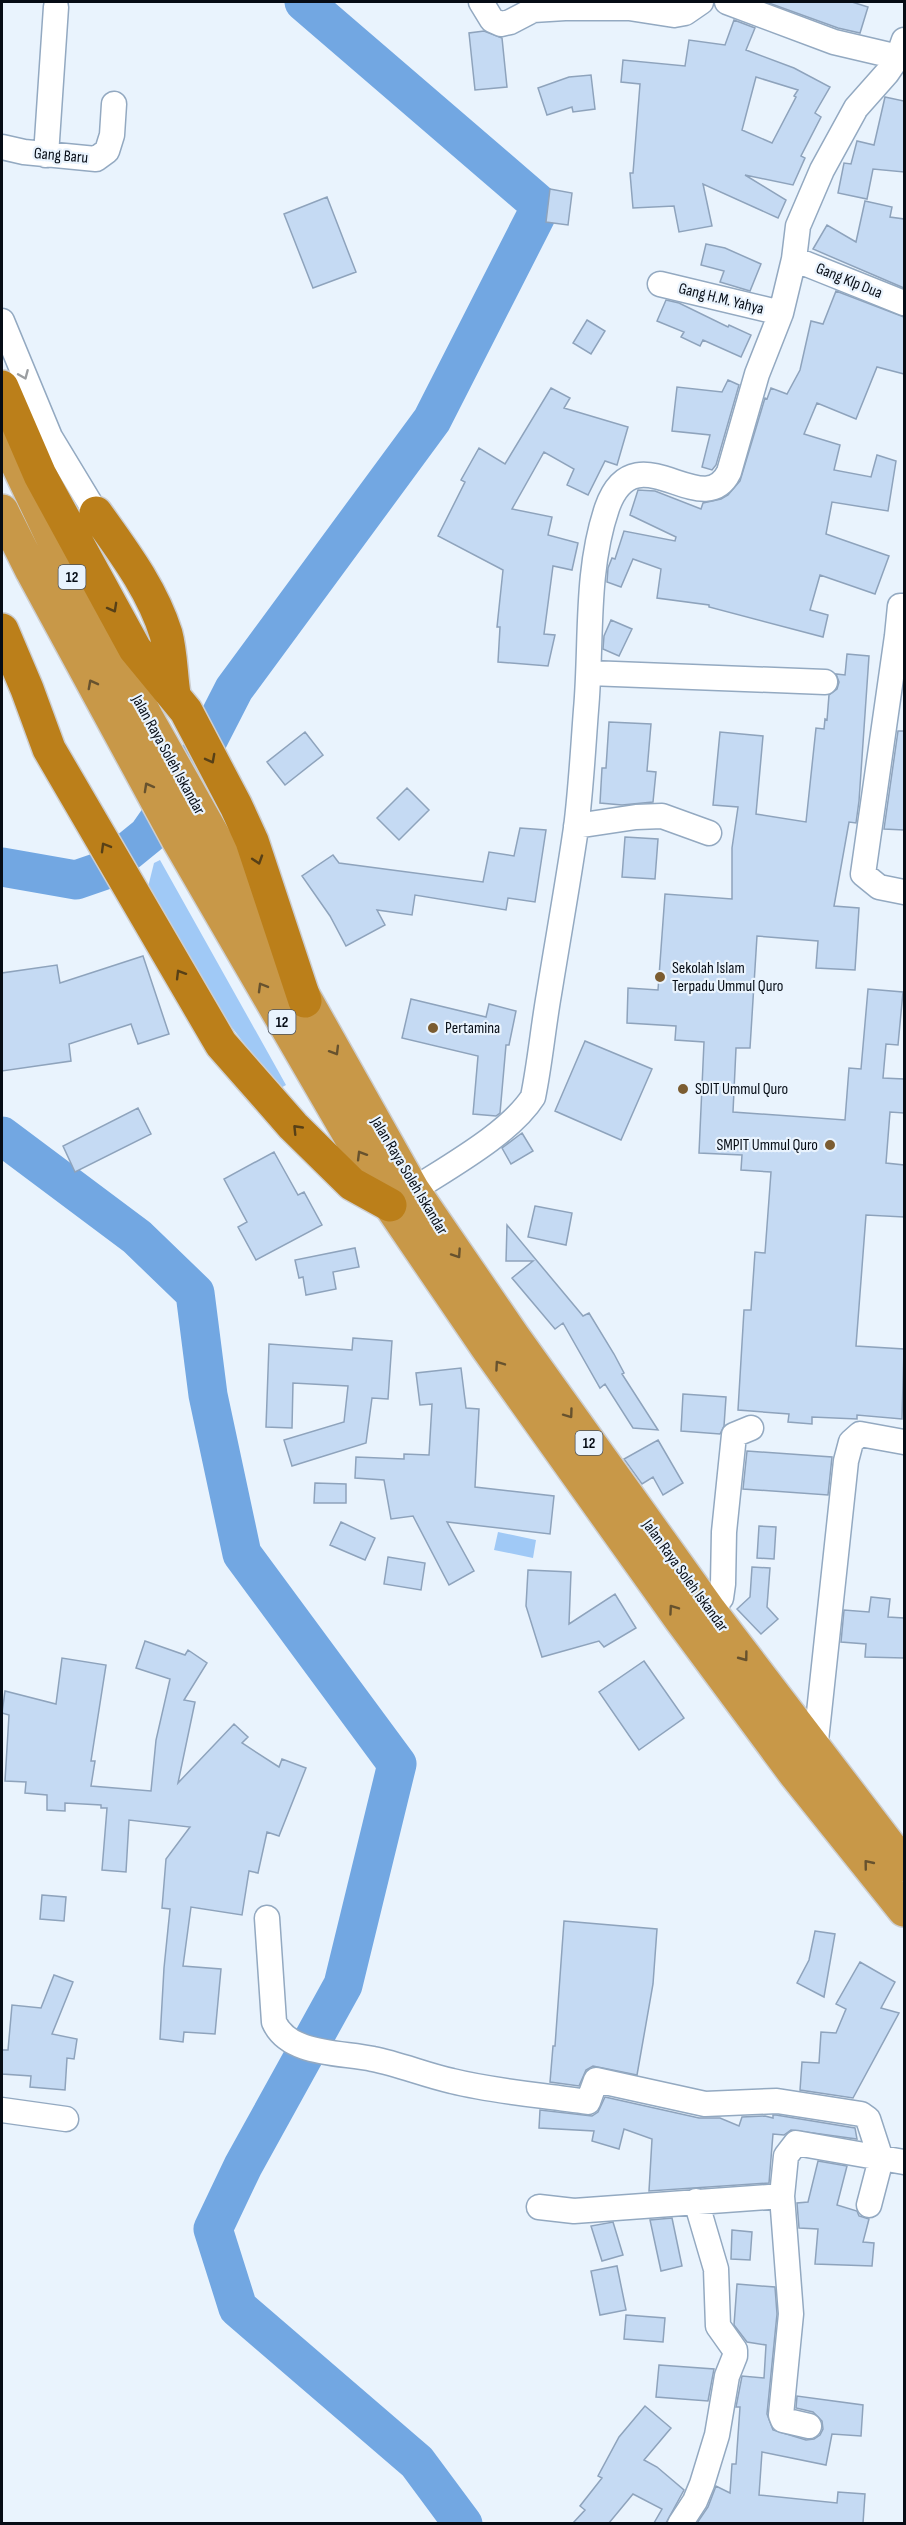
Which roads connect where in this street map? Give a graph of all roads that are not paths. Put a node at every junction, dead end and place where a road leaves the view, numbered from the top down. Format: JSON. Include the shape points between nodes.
{"nodes":[{"id":1,"x":482,"y":2,"type":"edge"},
{"id":2,"x":701,"y":2,"type":"edge"},
{"id":3,"x":727,"y":2,"type":"edge"},
{"id":4,"x":56,"y":7,"type":"dead end"},
{"id":5,"x":901,"y":49,"type":"edge"},
{"id":6,"x":114,"y":104,"type":"dead end"},
{"id":7,"x":2,"y":147,"type":"edge"},
{"id":8,"x":46,"y":155,"type":"junction"},
{"id":9,"x":794,"y":260,"type":"junction"},
{"id":10,"x":660,"y":284,"type":"dead end"},
{"id":11,"x":904,"y":303,"type":"edge"},
{"id":12,"x":781,"y":314,"type":"junction"},
{"id":13,"x":2,"y":321,"type":"edge"},
{"id":14,"x":2,"y":387,"type":"edge"},
{"id":15,"x":2,"y":432,"type":"edge"},
{"id":16,"x":2,"y":511,"type":"edge"},
{"id":17,"x":96,"y":513,"type":"joint"},
{"id":18,"x":904,"y":606,"type":"edge"},
{"id":19,"x":2,"y":630,"type":"edge"},
{"id":20,"x":901,"y":636,"type":"edge"},
{"id":21,"x":2,"y":672,"type":"edge"},
{"id":22,"x":590,"y":673,"type":"junction"},
{"id":23,"x":825,"y":682,"type":"dead end"},
{"id":24,"x":180,"y":703,"type":"junction"},
{"id":25,"x":51,"y":752,"type":"junction"},
{"id":26,"x":576,"y":826,"type":"junction"},
{"id":27,"x":709,"y":833,"type":"dead end"},
{"id":28,"x":904,"y":892,"type":"edge"},
{"id":29,"x":305,"y":1001,"type":"junction"},
{"id":30,"x":402,"y":1197,"type":"junction"},
{"id":31,"x":751,"y":1428,"type":"dead end"},
{"id":32,"x":904,"y":1442,"type":"edge"},
{"id":33,"x":710,"y":1611,"type":"junction"},
{"id":34,"x":815,"y":1750,"type":"junction"},
{"id":35,"x":840,"y":1806,"type":"junction"},
{"id":36,"x":904,"y":1865,"type":"edge"},
{"id":37,"x":904,"y":1910,"type":"edge"},
{"id":38,"x":267,"y":1918,"type":"dead end"},
{"id":39,"x":2,"y":2110,"type":"edge"},
{"id":40,"x":66,"y":2119,"type":"dead end"},
{"id":41,"x":881,"y":2159,"type":"junction"},
{"id":42,"x":904,"y":2162,"type":"edge"},
{"id":43,"x":782,"y":2196,"type":"junction"},
{"id":44,"x":696,"y":2201,"type":"junction"},
{"id":45,"x":869,"y":2205,"type":"dead end"},
{"id":46,"x":539,"y":2207,"type":"dead end"},
{"id":47,"x":809,"y":2426,"type":"dead end"},
{"id":48,"x":680,"y":2523,"type":"edge"}],
"edges":[{"from":1,"to":2,"type":"street","via":[[492,20],[501,24],[533,10],[629,8],[675,15]]},
{"from":3,"to":5,"type":"street","via":[[834,42]]},
{"from":4,"to":8,"type":"street"},
{"from":5,"to":9,"type":"street","via":[[856,108],[822,170],[798,226]]},
{"from":6,"to":8,"type":"street","name":"Gang Baru","via":[[107,151],[96,159]]},
{"from":7,"to":8,"type":"street","name":"Gang Baru"},
{"from":9,"to":11,"type":"street","name":"Gang Klp Dua"},
{"from":9,"to":12,"type":"street"},
{"from":10,"to":12,"type":"street","name":"Gang H.M. Yahya"},
{"from":12,"to":22,"type":"street","via":[[757,374],[724,483],[717,487],[694,487],[634,474],[619,484],[607,508],[593,573]]},
{"from":13,"to":17,"type":"street","one_way":true,"via":[[50,437]]},
{"from":14,"to":24,"type":"highway","one_way":true,"via":[[40,475],[135,649]]},
{"from":15,"to":29,"type":"highway","name":"Jalan Raya Soleh Iskandar","number":"12","via":[[61,556],[147,718]]},
{"from":30,"to":16,"type":"highway","name":"Jalan Raya Soleh Iskandar","number":"12","one_way":true,"via":[[177,838]]},
{"from":17,"to":24,"type":"highway","via":[[133,564],[152,599],[166,635]]},
{"from":18,"to":20,"type":"street","via":[[899,611]]},
{"from":19,"to":25,"type":"highway"},
{"from":20,"to":28,"type":"street","via":[[863,874],[879,887]]},
{"from":21,"to":25,"type":"street"},
{"from":22,"to":23,"type":"street"},
{"from":22,"to":26,"type":"street"},
{"from":24,"to":29,"type":"highway","one_way":true,"via":[[252,842]]},
{"from":30,"to":25,"type":"highway","one_way":true,"via":[[352,1184],[293,1126],[221,1044]]},
{"from":26,"to":27,"type":"street","via":[[662,816]]},
{"from":26,"to":30,"type":"street","via":[[533,1097],[525,1111],[503,1129]]},
{"from":29,"to":30,"type":"highway","name":"Jalan Raya Soleh Iskandar","number":"12","one_way":true,"via":[[375,1119]]},
{"from":30,"to":33,"type":"highway","name":"Jalan Raya Soleh Iskandar","number":"12","one_way":true,"via":[[513,1336]]},
{"from":35,"to":30,"type":"highway","name":"Jalan Raya Soleh Iskandar","number":"12","one_way":true,"via":[[674,1610],[488,1349]]},
{"from":31,"to":33,"type":"street","via":[[734,1435],[723,1584],[721,1598]]},
{"from":32,"to":34,"type":"street","via":[[860,1434],[851,1442]]},
{"from":33,"to":34,"type":"highway","name":"Jalan Raya Soleh Iskandar","number":"12","one_way":true},
{"from":34,"to":35,"type":"highway","name":"Jalan Raya Soleh Iskandar","number":"12"},
{"from":35,"to":36,"type":"highway","name":"Jalan Raya Soleh Iskandar","number":"12"},
{"from":37,"to":35,"type":"highway","name":"Jalan Raya Soleh Iskandar","number":"12","one_way":true},
{"from":38,"to":41,"type":"street","via":[[274,2022],[282,2034],[295,2042],[330,2055],[371,2058],[454,2082],[588,2102],[596,2080],[705,2104],[777,2101],[861,2114],[868,2119]]},
{"from":39,"to":40,"type":"street"},
{"from":41,"to":42,"type":"street"},
{"from":41,"to":43,"type":"street","via":[[796,2143],[786,2156]]},
{"from":41,"to":45,"type":"street"},
{"from":43,"to":44,"type":"street"},
{"from":43,"to":47,"type":"street","via":[[791,2314],[781,2415],[783,2420]]},
{"from":44,"to":46,"type":"street","via":[[574,2211]]},
{"from":44,"to":48,"type":"street","via":[[716,2269],[718,2326],[735,2356],[702,2484]]}]}
